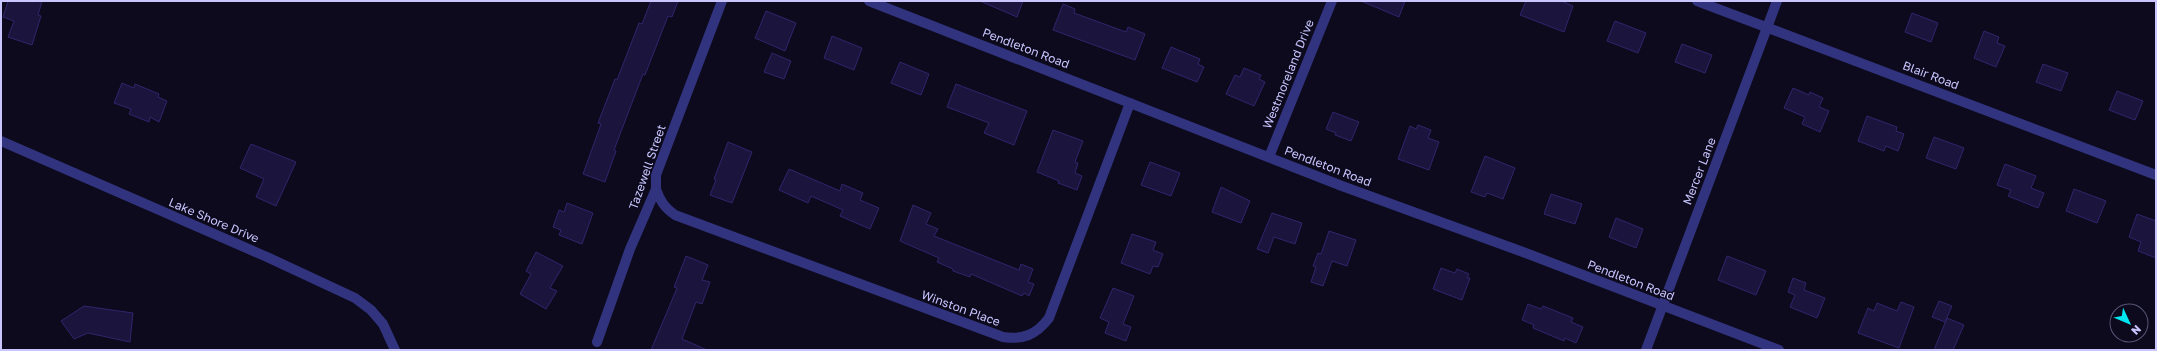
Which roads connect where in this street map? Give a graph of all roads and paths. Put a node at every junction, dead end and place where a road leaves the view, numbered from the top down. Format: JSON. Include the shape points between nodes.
{"nodes":[{"id":1,"x":722,"y":1,"type":"edge"},
{"id":2,"x":869,"y":1,"type":"edge"},
{"id":3,"x":1332,"y":1,"type":"edge"},
{"id":4,"x":1696,"y":1,"type":"edge"},
{"id":5,"x":1777,"y":1,"type":"edge"},
{"id":6,"x":1767,"y":27,"type":"junction"},
{"id":7,"x":1130,"y":103,"type":"junction"},
{"id":8,"x":1,"y":140,"type":"edge"},
{"id":9,"x":1269,"y":157,"type":"junction"},
{"id":10,"x":2156,"y":174,"type":"edge"},
{"id":11,"x":656,"y":189,"type":"junction"},
{"id":12,"x":1662,"y":306,"type":"junction"},
{"id":13,"x":597,"y":342,"type":"dead end"},
{"id":14,"x":395,"y":350,"type":"edge"},
{"id":15,"x":1646,"y":350,"type":"edge"},
{"id":16,"x":1779,"y":350,"type":"edge"}],
"edges":[{"from":1,"to":11,"type":"street","name":"Tazewell Street","via":[[656,175]]},
{"from":2,"to":7,"type":"street","name":"Pendleton Road"},
{"from":3,"to":9,"type":"street","name":"Westmoreland Drive"},
{"from":4,"to":6,"type":"street","name":"Blair Road"},
{"from":5,"to":6,"type":"street","name":"Mercer Lane"},
{"from":6,"to":10,"type":"street","name":"Blair Road"},
{"from":6,"to":12,"type":"street","name":"Mercer Lane"},
{"from":7,"to":9,"type":"street","name":"Pendleton Road"},
{"from":7,"to":11,"type":"street","name":"Winston Place","via":[[1049,318],[1040,330],[1021,338],[1002,337],[675,215],[666,208]]},
{"from":8,"to":14,"type":"street","name":"Lake Shore Drive","via":[[355,298],[383,324]]},
{"from":9,"to":12,"type":"street","name":"Pendleton Road"},
{"from":11,"to":13,"type":"street","name":"Tazewell Street","via":[[630,250]]},
{"from":12,"to":15,"type":"street","name":"Mercer Lane"},
{"from":12,"to":16,"type":"street","name":"Pendleton Road"}]}
